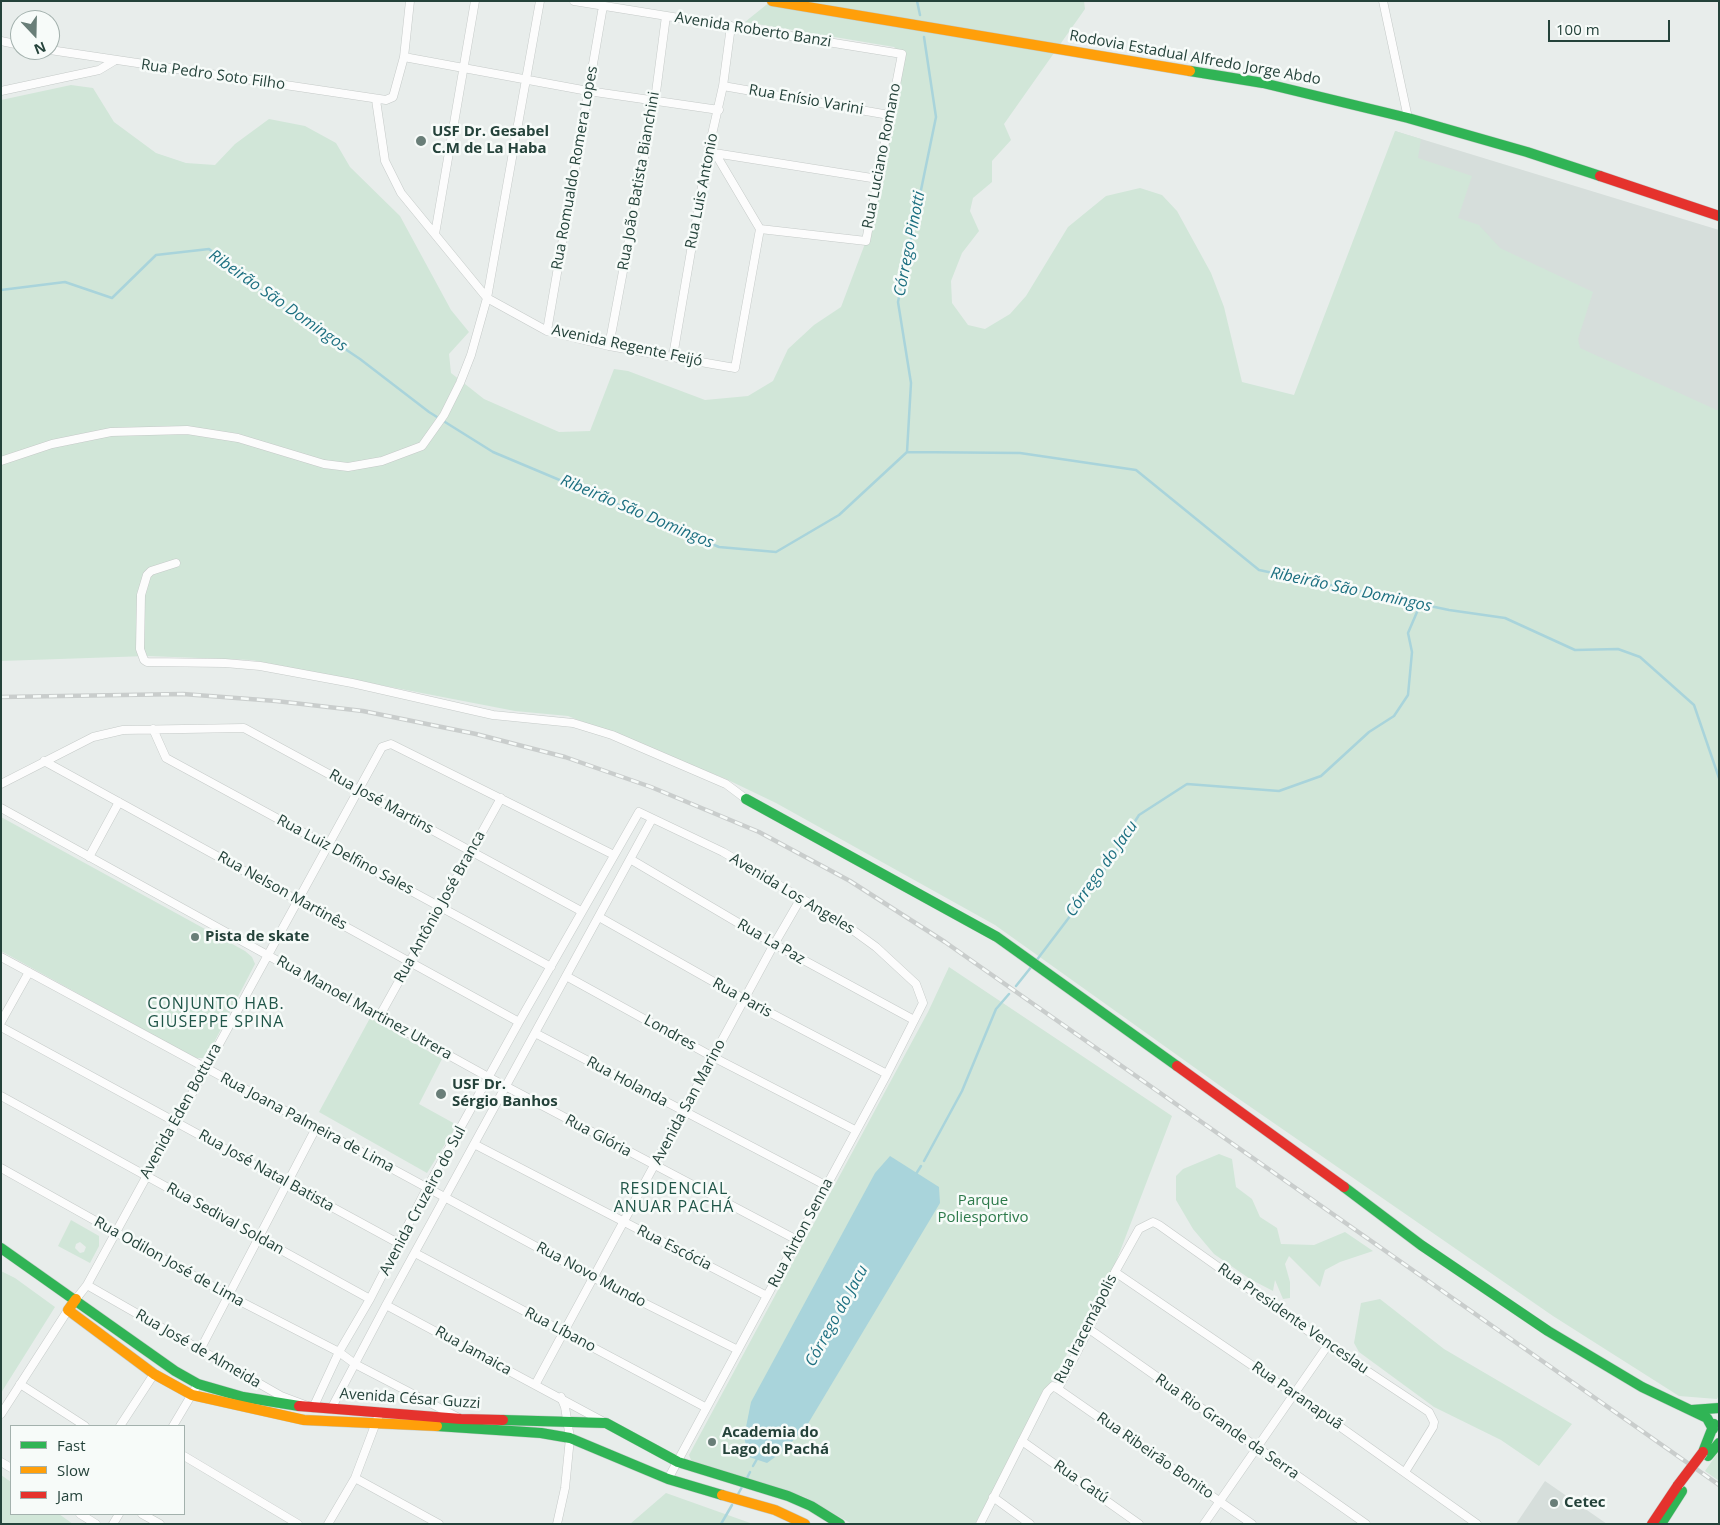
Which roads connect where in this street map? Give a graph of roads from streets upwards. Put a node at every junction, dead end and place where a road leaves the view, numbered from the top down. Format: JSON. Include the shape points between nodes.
{"nodes":[{"id":1,"x":410,"y":1,"type":"edge"},
{"id":2,"x":475,"y":1,"type":"edge"},
{"id":3,"x":540,"y":1,"type":"edge"},
{"id":4,"x":574,"y":1,"type":"edge"},
{"id":5,"x":772,"y":1,"type":"edge"},
{"id":6,"x":1383,"y":1,"type":"edge"},
{"id":7,"x":603,"y":6,"type":"junction"},
{"id":8,"x":666,"y":16,"type":"junction"},
{"id":9,"x":731,"y":26,"type":"junction"},
{"id":10,"x":60,"y":52,"type":"edge"},
{"id":11,"x":902,"y":54,"type":"joint"},
{"id":12,"x":404,"y":57,"type":"junction"},
{"id":13,"x":114,"y":61,"type":"junction"},
{"id":14,"x":464,"y":68,"type":"junction"},
{"id":15,"x":526,"y":80,"type":"junction"},
{"id":16,"x":723,"y":86,"type":"junction"},
{"id":17,"x":1,"y":91,"type":"edge"},
{"id":18,"x":588,"y":91,"type":"junction"},
{"id":19,"x":376,"y":100,"type":"junction"},
{"id":20,"x":655,"y":100,"type":"junction"},
{"id":21,"x":719,"y":110,"type":"junction"},
{"id":22,"x":889,"y":114,"type":"junction"},
{"id":23,"x":1408,"y":118,"type":"junction"},
{"id":24,"x":711,"y":152,"type":"junction"},
{"id":25,"x":878,"y":179,"type":"junction"},
{"id":26,"x":1719,"y":216,"type":"edge"},
{"id":27,"x":760,"y":229,"type":"junction"},
{"id":28,"x":435,"y":234,"type":"junction"},
{"id":29,"x":487,"y":298,"type":"junction"},
{"id":30,"x":547,"y":331,"type":"junction"},
{"id":31,"x":609,"y":346,"type":"junction"},
{"id":32,"x":673,"y":356,"type":"junction"},
{"id":33,"x":1,"y":461,"type":"edge"},
{"id":34,"x":176,"y":563,"type":"dead end"},
{"id":35,"x":153,"y":729,"type":"junction"},
{"id":36,"x":44,"y":761,"type":"junction"},
{"id":37,"x":1,"y":784,"type":"edge"},
{"id":38,"x":358,"y":790,"type":"junction"},
{"id":39,"x":501,"y":798,"type":"junction"},
{"id":40,"x":746,"y":798,"type":"joint"},
{"id":41,"x":119,"y":802,"type":"junction"},
{"id":42,"x":1,"y":808,"type":"edge"},
{"id":43,"x":639,"y":812,"type":"joint"},
{"id":44,"x":652,"y":819,"type":"junction"},
{"id":45,"x":328,"y":846,"type":"junction"},
{"id":46,"x":471,"y":851,"type":"junction"},
{"id":47,"x":614,"y":855,"type":"junction"},
{"id":48,"x":89,"y":857,"type":"junction"},
{"id":49,"x":630,"y":859,"type":"junction"},
{"id":50,"x":801,"y":898,"type":"junction"},
{"id":51,"x":298,"y":900,"type":"junction"},
{"id":52,"x":440,"y":907,"type":"junction"},
{"id":53,"x":582,"y":911,"type":"junction"},
{"id":54,"x":599,"y":917,"type":"junction"},
{"id":55,"x":774,"y":944,"type":"junction"},
{"id":56,"x":267,"y":955,"type":"junction"},
{"id":57,"x":1,"y":957,"type":"edge"},
{"id":58,"x":410,"y":962,"type":"junction"},
{"id":59,"x":551,"y":967,"type":"junction"},
{"id":60,"x":29,"y":972,"type":"junction"},
{"id":61,"x":566,"y":976,"type":"junction"},
{"id":62,"x":744,"y":999,"type":"junction"},
{"id":63,"x":923,"y":1003,"type":"joint"},
{"id":64,"x":379,"y":1017,"type":"junction"},
{"id":65,"x":914,"y":1020,"type":"junction"},
{"id":66,"x":1,"y":1022,"type":"edge"},
{"id":67,"x":519,"y":1022,"type":"junction"},
{"id":68,"x":1,"y":1027,"type":"edge"},
{"id":69,"x":535,"y":1033,"type":"junction"},
{"id":70,"x":713,"y":1057,"type":"junction"},
{"id":71,"x":205,"y":1068,"type":"junction"},
{"id":72,"x":887,"y":1074,"type":"junction"},
{"id":73,"x":490,"y":1078,"type":"junction"},
{"id":74,"x":506,"y":1086,"type":"junction"},
{"id":75,"x":1,"y":1096,"type":"edge"},
{"id":76,"x":684,"y":1113,"type":"junction"},
{"id":77,"x":176,"y":1122,"type":"junction"},
{"id":78,"x":316,"y":1128,"type":"junction"},
{"id":79,"x":855,"y":1130,"type":"junction"},
{"id":80,"x":474,"y":1144,"type":"junction"},
{"id":81,"x":654,"y":1166,"type":"junction"},
{"id":82,"x":1,"y":1168,"type":"edge"},
{"id":83,"x":146,"y":1176,"type":"junction"},
{"id":84,"x":287,"y":1183,"type":"junction"},
{"id":85,"x":825,"y":1186,"type":"junction"},
{"id":86,"x":427,"y":1188,"type":"junction"},
{"id":87,"x":445,"y":1198,"type":"junction"},
{"id":88,"x":624,"y":1222,"type":"junction"},
{"id":89,"x":1159,"y":1225,"type":"joint"},
{"id":90,"x":115,"y":1232,"type":"junction"},
{"id":91,"x":258,"y":1238,"type":"junction"},
{"id":92,"x":797,"y":1240,"type":"junction"},
{"id":93,"x":398,"y":1243,"type":"junction"},
{"id":94,"x":1,"y":1248,"type":"edge"},
{"id":95,"x":416,"y":1252,"type":"junction"},
{"id":96,"x":1115,"y":1272,"type":"junction"},
{"id":97,"x":594,"y":1278,"type":"junction"},
{"id":98,"x":86,"y":1285,"type":"junction"},
{"id":99,"x":228,"y":1295,"type":"junction"},
{"id":100,"x":767,"y":1296,"type":"junction"},
{"id":101,"x":76,"y":1299,"type":"junction"},
{"id":102,"x":370,"y":1299,"type":"junction"},
{"id":103,"x":386,"y":1305,"type":"junction"},
{"id":104,"x":68,"y":1310,"type":"junction"},
{"id":105,"x":1090,"y":1329,"type":"junction"},
{"id":106,"x":565,"y":1333,"type":"junction"},
{"id":107,"x":1328,"y":1345,"type":"junction"},
{"id":108,"x":200,"y":1350,"type":"junction"},
{"id":109,"x":738,"y":1350,"type":"junction"},
{"id":110,"x":339,"y":1352,"type":"junction"},
{"id":111,"x":355,"y":1364,"type":"junction"},
{"id":112,"x":154,"y":1374,"type":"junction"},
{"id":113,"x":20,"y":1384,"type":"junction"},
{"id":114,"x":198,"y":1384,"type":"junction"},
{"id":115,"x":535,"y":1385,"type":"junction"},
{"id":116,"x":1058,"y":1389,"type":"junction"},
{"id":117,"x":1294,"y":1394,"type":"junction"},
{"id":118,"x":192,"y":1395,"type":"junction"},
{"id":119,"x":561,"y":1398,"type":"junction"},
{"id":120,"x":705,"y":1407,"type":"junction"},
{"id":121,"x":313,"y":1408,"type":"junction"},
{"id":122,"x":331,"y":1409,"type":"junction"},
{"id":123,"x":1689,"y":1410,"type":"junction"},
{"id":124,"x":1719,"y":1410,"type":"edge"},
{"id":125,"x":380,"y":1412,"type":"junction"},
{"id":126,"x":1,"y":1414,"type":"edge"},
{"id":127,"x":461,"y":1419,"type":"junction"},
{"id":128,"x":566,"y":1421,"type":"junction"},
{"id":129,"x":587,"y":1422,"type":"junction"},
{"id":130,"x":606,"y":1423,"type":"junction"},
{"id":131,"x":378,"y":1424,"type":"junction"},
{"id":132,"x":83,"y":1425,"type":"edge"},
{"id":133,"x":121,"y":1425,"type":"edge"},
{"id":134,"x":174,"y":1425,"type":"edge"},
{"id":135,"x":1716,"y":1429,"type":"edge"},
{"id":136,"x":570,"y":1438,"type":"junction"},
{"id":137,"x":1022,"y":1441,"type":"junction"},
{"id":138,"x":583,"y":1442,"type":"junction"},
{"id":139,"x":1719,"y":1443,"type":"edge"},
{"id":140,"x":1255,"y":1448,"type":"junction"},
{"id":141,"x":1705,"y":1454,"type":"junction"},
{"id":142,"x":185,"y":1457,"type":"edge"},
{"id":143,"x":678,"y":1462,"type":"junction"},
{"id":144,"x":1406,"y":1472,"type":"junction"},
{"id":145,"x":354,"y":1478,"type":"junction"},
{"id":146,"x":668,"y":1479,"type":"junction"},
{"id":147,"x":1680,"y":1487,"type":"junction"},
{"id":148,"x":993,"y":1497,"type":"junction"},
{"id":149,"x":1220,"y":1501,"type":"junction"},
{"id":150,"x":82,"y":1515,"type":"edge"},
{"id":151,"x":144,"y":1515,"type":"edge"},
{"id":152,"x":96,"y":1524,"type":"edge"},
{"id":153,"x":160,"y":1524,"type":"edge"},
{"id":154,"x":298,"y":1524,"type":"edge"},
{"id":155,"x":328,"y":1524,"type":"edge"},
{"id":156,"x":440,"y":1524,"type":"edge"},
{"id":157,"x":557,"y":1524,"type":"edge"},
{"id":158,"x":805,"y":1524,"type":"edge"},
{"id":159,"x":840,"y":1524,"type":"edge"},
{"id":160,"x":980,"y":1524,"type":"edge"},
{"id":161,"x":1030,"y":1524,"type":"edge"},
{"id":162,"x":1139,"y":1524,"type":"edge"},
{"id":163,"x":1204,"y":1524,"type":"edge"},
{"id":164,"x":1252,"y":1524,"type":"edge"},
{"id":165,"x":1366,"y":1524,"type":"edge"},
{"id":166,"x":1477,"y":1524,"type":"edge"},
{"id":167,"x":1652,"y":1524,"type":"edge"},
{"id":168,"x":1661,"y":1524,"type":"edge"}],
"edges":[{"from":1,"to":12,"type":"street"},
{"from":2,"to":14,"type":"street"},
{"from":3,"to":15,"type":"street"},
{"from":4,"to":7,"type":"street","name":"Avenida Roberto Banzi"},
{"from":5,"to":23,"type":"street","name":"Rodovia Estadual Alfredo Jorge Abdo","via":[[1204,72]]},
{"from":6,"to":23,"type":"street"},
{"from":7,"to":8,"type":"street","name":"Avenida Roberto Banzi"},
{"from":7,"to":18,"type":"street","name":"Rua Romualdo Romera Lopes"},
{"from":8,"to":9,"type":"street","name":"Avenida Roberto Banzi"},
{"from":8,"to":20,"type":"street","name":"Rua João Batista Bianchini"},
{"from":9,"to":11,"type":"street","name":"Avenida Roberto Banzi"},
{"from":9,"to":16,"type":"street","name":"Rua Luis Antonio"},
{"from":10,"to":13,"type":"street","name":"Rua Pedro Soto Filho"},
{"from":11,"to":22,"type":"street","name":"Rua Luciano Romano"},
{"from":12,"to":14,"type":"street"},
{"from":12,"to":19,"type":"street","via":[[392,97]]},
{"from":13,"to":17,"type":"street","via":[[100,70]]},
{"from":13,"to":19,"type":"street","name":"Rua Pedro Soto Filho"},
{"from":14,"to":15,"type":"street"},
{"from":14,"to":28,"type":"street"},
{"from":15,"to":18,"type":"street"},
{"from":15,"to":29,"type":"street"},
{"from":16,"to":21,"type":"street","name":"Rua Luis Antonio"},
{"from":16,"to":22,"type":"street","name":"Rua Enísio Varini"},
{"from":18,"to":20,"type":"street"},
{"from":18,"to":30,"type":"street","name":"Rua Romualdo Romera Lopes"},
{"from":19,"to":28,"type":"street","name":"Avenida Regente Feijó","via":[[385,161],[401,194]]},
{"from":20,"to":21,"type":"street"},
{"from":20,"to":31,"type":"street","name":"Rua João Batista Bianchini"},
{"from":21,"to":24,"type":"street","name":"Rua Luis Antonio"},
{"from":22,"to":25,"type":"street","name":"Rua Luciano Romano"},
{"from":23,"to":26,"type":"street","name":"Rodovia Estadual Alfredo Jorge Abdo","via":[[1527,152]]},
{"from":24,"to":25,"type":"street"},
{"from":24,"to":27,"type":"street"},
{"from":24,"to":32,"type":"street","name":"Rua Luis Antonio"},
{"from":25,"to":27,"type":"street","name":"Rua Luciano Romano","via":[[866,241]]},
{"from":27,"to":32,"type":"street","name":"Avenida Regente Feijó","via":[[735,368]]},
{"from":28,"to":29,"type":"street","name":"Avenida Regente Feijó"},
{"from":29,"to":30,"type":"street","name":"Avenida Regente Feijó"},
{"from":29,"to":33,"type":"street","via":[[471,355],[444,415],[433,434],[416,450],[348,467],[324,464],[238,438],[187,430],[111,432],[52,444]]},
{"from":30,"to":31,"type":"street","name":"Avenida Regente Feijó"},
{"from":31,"to":32,"type":"street","name":"Avenida Regente Feijó"},
{"from":34,"to":40,"type":"street","via":[[147,575],[141,595],[140,649],[147,662],[260,666],[493,715],[573,723],[612,735],[726,784]]},
{"from":35,"to":36,"type":"street","name":"Rua José Martins","via":[[123,730],[93,737]]},
{"from":35,"to":38,"type":"street","name":"Rua José Martins","via":[[244,728]]},
{"from":35,"to":45,"type":"street","name":"Rua Luiz Delfino Sales","via":[[166,758]]},
{"from":36,"to":37,"type":"street","name":"Rua José Martins"},
{"from":36,"to":41,"type":"street","name":"Rua Nelson Martinês"},
{"from":38,"to":39,"type":"street","name":"Avenida Eden Bottura","via":[[382,747],[391,744]]},
{"from":38,"to":45,"type":"street","name":"Avenida Eden Bottura"},
{"from":38,"to":46,"type":"street","name":"Rua José Martins"},
{"from":39,"to":46,"type":"street","name":"Rua Antônio José Branca"},
{"from":39,"to":47,"type":"street"},
{"from":40,"to":123,"type":"street","via":[[997,937],[1317,1166],[1421,1245],[1548,1331],[1642,1387]]},
{"from":41,"to":48,"type":"street"},
{"from":41,"to":51,"type":"street","name":"Rua Nelson Martinês"},
{"from":42,"to":48,"type":"street","name":"Rua Manoel Martinez Utrera"},
{"from":43,"to":44,"type":"street","name":"Avenida Los Angeles"},
{"from":43,"to":47,"type":"street","name":"Avenida Cruzeiro do Sul"},
{"from":44,"to":49,"type":"street","name":"Avenida Cruzeiro do Sul"},
{"from":44,"to":50,"type":"street","name":"Avenida Los Angeles","via":[[723,852]]},
{"from":45,"to":51,"type":"street","name":"Avenida Eden Bottura"},
{"from":45,"to":52,"type":"street","name":"Rua Luiz Delfino Sales"},
{"from":46,"to":52,"type":"street","name":"Rua Antônio José Branca"},
{"from":46,"to":53,"type":"street","name":"Rua José Martins"},
{"from":47,"to":53,"type":"street","name":"Avenida Cruzeiro do Sul"},
{"from":48,"to":56,"type":"street","name":"Rua Manoel Martinez Utrera"},
{"from":49,"to":54,"type":"street","name":"Avenida Cruzeiro do Sul"},
{"from":49,"to":55,"type":"street","name":"Rua La Paz"},
{"from":50,"to":55,"type":"street","name":"Avenida San Marino"},
{"from":50,"to":63,"type":"street","name":"Avenida Los Angeles","via":[[876,947],[916,984]]},
{"from":51,"to":56,"type":"street","name":"Avenida Eden Bottura"},
{"from":51,"to":58,"type":"street","name":"Rua Nelson Martinês"},
{"from":52,"to":58,"type":"street","name":"Rua Antônio José Branca"},
{"from":52,"to":59,"type":"street","name":"Rua Luiz Delfino Sales"},
{"from":53,"to":59,"type":"street","name":"Avenida Cruzeiro do Sul"},
{"from":54,"to":61,"type":"street","name":"Avenida Cruzeiro do Sul"},
{"from":54,"to":62,"type":"street","name":"Rua Paris"},
{"from":55,"to":62,"type":"street","name":"Avenida San Marino"},
{"from":55,"to":65,"type":"street","name":"Rua La Paz"},
{"from":56,"to":64,"type":"street","name":"Rua Manoel Martinez Utrera"},
{"from":56,"to":71,"type":"street","name":"Avenida Eden Bottura"},
{"from":57,"to":60,"type":"street","name":"Rua Joana Palmeira de Lima"},
{"from":58,"to":64,"type":"street","name":"Rua Antônio José Branca"},
{"from":58,"to":67,"type":"street","name":"Rua Nelson Martinês"},
{"from":59,"to":67,"type":"street","name":"Avenida Cruzeiro do Sul"},
{"from":60,"to":66,"type":"street"},
{"from":60,"to":71,"type":"street","name":"Rua Joana Palmeira de Lima"},
{"from":61,"to":69,"type":"street","name":"Avenida Cruzeiro do Sul"},
{"from":61,"to":70,"type":"street","name":"Londres"},
{"from":62,"to":70,"type":"street","name":"Avenida San Marino"},
{"from":62,"to":72,"type":"street","name":"Rua Paris"},
{"from":63,"to":65,"type":"street","name":"Rua Airton Senna"},
{"from":64,"to":73,"type":"street","name":"Rua Manoel Martinez Utrera"},
{"from":65,"to":72,"type":"street","name":"Rua Airton Senna"},
{"from":67,"to":73,"type":"street","name":"Avenida Cruzeiro do Sul"},
{"from":68,"to":77,"type":"street","name":"Rua José Natal Batista"},
{"from":69,"to":74,"type":"street","name":"Avenida Cruzeiro do Sul"},
{"from":69,"to":76,"type":"street","name":"Rua Holanda"},
{"from":70,"to":76,"type":"street","name":"Avenida San Marino"},
{"from":70,"to":79,"type":"street","name":"Londres"},
{"from":71,"to":77,"type":"street","name":"Avenida Eden Bottura"},
{"from":71,"to":78,"type":"street","name":"Rua Joana Palmeira de Lima"},
{"from":72,"to":79,"type":"street","name":"Rua Airton Senna"},
{"from":73,"to":74,"type":"street","name":"Rua Manoel Martinez Utrera"},
{"from":73,"to":86,"type":"street","name":"Avenida Cruzeiro do Sul"},
{"from":74,"to":80,"type":"street","name":"Avenida Cruzeiro do Sul"},
{"from":74,"to":81,"type":"street","name":"Rua Glória"},
{"from":75,"to":83,"type":"street","name":"Rua Sedival Soldan"},
{"from":76,"to":81,"type":"street","name":"Avenida San Marino"},
{"from":76,"to":85,"type":"street","name":"Rua Holanda"},
{"from":77,"to":83,"type":"street","name":"Avenida Eden Bottura"},
{"from":77,"to":84,"type":"street","name":"Rua José Natal Batista"},
{"from":78,"to":84,"type":"street"},
{"from":78,"to":86,"type":"street","name":"Rua Joana Palmeira de Lima"},
{"from":79,"to":85,"type":"street","name":"Rua Airton Senna"},
{"from":80,"to":87,"type":"street","name":"Avenida Cruzeiro do Sul"},
{"from":80,"to":88,"type":"street","name":"Rua Escócia"},
{"from":81,"to":88,"type":"street","name":"Avenida San Marino"},
{"from":81,"to":92,"type":"street","name":"Rua Glória"},
{"from":82,"to":90,"type":"street","name":"Rua Odilon José de Lima"},
{"from":83,"to":90,"type":"street","name":"Avenida Eden Bottura"},
{"from":83,"to":91,"type":"street","name":"Rua Sedival Soldan"},
{"from":84,"to":91,"type":"street"},
{"from":84,"to":93,"type":"street","name":"Rua José Natal Batista"},
{"from":85,"to":92,"type":"street","name":"Rua Airton Senna"},
{"from":86,"to":87,"type":"street","name":"Rua Joana Palmeira de Lima"},
{"from":86,"to":93,"type":"street","name":"Avenida Cruzeiro do Sul"},
{"from":87,"to":95,"type":"street","name":"Avenida Cruzeiro do Sul"},
{"from":87,"to":97,"type":"street","name":"Rua Novo Mundo"},
{"from":88,"to":97,"type":"street","name":"Avenida San Marino"},
{"from":88,"to":100,"type":"street","name":"Rua Escócia"},
{"from":89,"to":96,"type":"street","name":"Rua Iracemápolis","via":[[1153,1222],[1139,1228]]},
{"from":89,"to":107,"type":"street","name":"Rua Presidente Venceslau"},
{"from":90,"to":98,"type":"street","name":"Avenida Eden Bottura"},
{"from":90,"to":99,"type":"street","name":"Rua Odilon José de Lima"},
{"from":91,"to":99,"type":"street"},
{"from":91,"to":102,"type":"street","name":"Rua Sedival Soldan"},
{"from":92,"to":100,"type":"street","name":"Rua Airton Senna"},
{"from":93,"to":102,"type":"street","name":"Avenida Cruzeiro do Sul"},
{"from":94,"to":101,"type":"street","name":"Avenida César Guzzi"},
{"from":95,"to":103,"type":"street","name":"Avenida Cruzeiro do Sul"},
{"from":95,"to":106,"type":"street","name":"Rua Líbano"},
{"from":96,"to":105,"type":"street","name":"Rua Iracemápolis"},
{"from":96,"to":117,"type":"street","name":"Rua Paranapuã"},
{"from":97,"to":106,"type":"street","name":"Avenida San Marino"},
{"from":97,"to":109,"type":"street","name":"Rua Novo Mundo"},
{"from":98,"to":101,"type":"street","name":"Avenida Eden Bottura"},
{"from":98,"to":108,"type":"street","name":"Rua José de Almeida"},
{"from":99,"to":108,"type":"street"},
{"from":99,"to":110,"type":"street","name":"Rua Odilon José de Lima"},
{"from":100,"to":109,"type":"street","name":"Rua Airton Senna"},
{"from":101,"to":104,"type":"street"},
{"from":101,"to":114,"type":"street","name":"Avenida César Guzzi"},
{"from":102,"to":110,"type":"street","name":"Avenida Cruzeiro do Sul"},
{"from":103,"to":111,"type":"street","name":"Avenida Cruzeiro do Sul"},
{"from":103,"to":115,"type":"street","name":"Rua Jamaica"},
{"from":104,"to":112,"type":"street","name":"Avenida César Guzzi"},
{"from":104,"to":113,"type":"street"},
{"from":105,"to":116,"type":"street","name":"Rua Iracemápolis"},
{"from":105,"to":140,"type":"street","name":"Rua Rio Grande da Serra"},
{"from":106,"to":115,"type":"street","name":"Avenida San Marino"},
{"from":106,"to":120,"type":"street","name":"Rua Líbano"},
{"from":107,"to":117,"type":"street"},
{"from":107,"to":144,"type":"street","name":"Rua Presidente Venceslau","via":[[1429,1412],[1433,1427]]},
{"from":108,"to":121,"type":"street","name":"Rua José de Almeida","via":[[281,1396]]},
{"from":109,"to":120,"type":"street","name":"Rua Airton Senna"},
{"from":110,"to":111,"type":"street","name":"Rua Odilon José de Lima"},
{"from":110,"to":121,"type":"street","name":"Avenida Cruzeiro do Sul"},
{"from":111,"to":122,"type":"street","name":"Avenida Cruzeiro do Sul"},
{"from":111,"to":127,"type":"street","name":"Rua Odilon José de Lima"},
{"from":112,"to":118,"type":"street","name":"Avenida César Guzzi"},
{"from":112,"to":133,"type":"street"},
{"from":113,"to":126,"type":"street"},
{"from":113,"to":132,"type":"street"},
{"from":114,"to":118,"type":"street"},
{"from":114,"to":121,"type":"street","name":"Avenida César Guzzi","via":[[243,1397]]},
{"from":115,"to":119,"type":"street","name":"Rua Jamaica"},
{"from":116,"to":137,"type":"street","name":"Rua Iracemápolis","via":[[1053,1386],[1047,1392]]},
{"from":116,"to":149,"type":"street","name":"Rua Ribeirão Bonito"},
{"from":117,"to":140,"type":"street"},
{"from":117,"to":144,"type":"street","name":"Rua Paranapuã"},
{"from":118,"to":131,"type":"street","name":"Avenida César Guzzi","via":[[304,1420]]},
{"from":118,"to":134,"type":"street"},
{"from":119,"to":128,"type":"street"},
{"from":119,"to":130,"type":"street","name":"Rua Jamaica"},
{"from":120,"to":143,"type":"street","name":"Rua Airton Senna"},
{"from":121,"to":122,"type":"street","name":"Avenida César Guzzi"},
{"from":122,"to":125,"type":"street","name":"Avenida César Guzzi"},
{"from":123,"to":124,"type":"street"},
{"from":123,"to":135,"type":"street","via":[[1706,1418]]},
{"from":124,"to":135,"type":"street"},
{"from":125,"to":127,"type":"street","name":"Avenida César Guzzi"},
{"from":125,"to":131,"type":"street"},
{"from":127,"to":128,"type":"street","name":"Avenida César Guzzi"},
{"from":128,"to":129,"type":"street","name":"Avenida César Guzzi"},
{"from":128,"to":136,"type":"street"},
{"from":129,"to":130,"type":"street","name":"Avenida César Guzzi"},
{"from":129,"to":138,"type":"street","via":[[578,1428]]},
{"from":130,"to":143,"type":"street","name":"Avenida César Guzzi"},
{"from":131,"to":136,"type":"street","name":"Avenida César Guzzi","via":[[541,1433]]},
{"from":131,"to":145,"type":"street"},
{"from":135,"to":141,"type":"street"},
{"from":136,"to":138,"type":"street","name":"Avenida César Guzzi"},
{"from":136,"to":157,"type":"street","via":[[564,1497]]},
{"from":137,"to":148,"type":"street","name":"Rua Iracemápolis"},
{"from":137,"to":162,"type":"street","name":"Rua Catú"},
{"from":138,"to":146,"type":"street","name":"Avenida César Guzzi"},
{"from":139,"to":141,"type":"street"},
{"from":140,"to":149,"type":"street"},
{"from":140,"to":165,"type":"street","name":"Rua Rio Grande da Serra"},
{"from":141,"to":147,"type":"street"},
{"from":142,"to":154,"type":"street"},
{"from":143,"to":146,"type":"street","name":"Rua Airton Senna"},
{"from":143,"to":159,"type":"street","name":"Avenida César Guzzi","via":[[788,1496]]},
{"from":144,"to":166,"type":"street","name":"Rua Paranapuã"},
{"from":145,"to":155,"type":"street"},
{"from":145,"to":156,"type":"street"},
{"from":146,"to":158,"type":"street","name":"Avenida César Guzzi","via":[[775,1510]]},
{"from":147,"to":167,"type":"street"},
{"from":147,"to":168,"type":"street"},
{"from":148,"to":160,"type":"street","name":"Rua Iracemápolis"},
{"from":148,"to":161,"type":"street"},
{"from":149,"to":163,"type":"street"},
{"from":149,"to":164,"type":"street","name":"Rua Ribeirão Bonito"},
{"from":150,"to":152,"type":"street"},
{"from":151,"to":153,"type":"street"}]}
